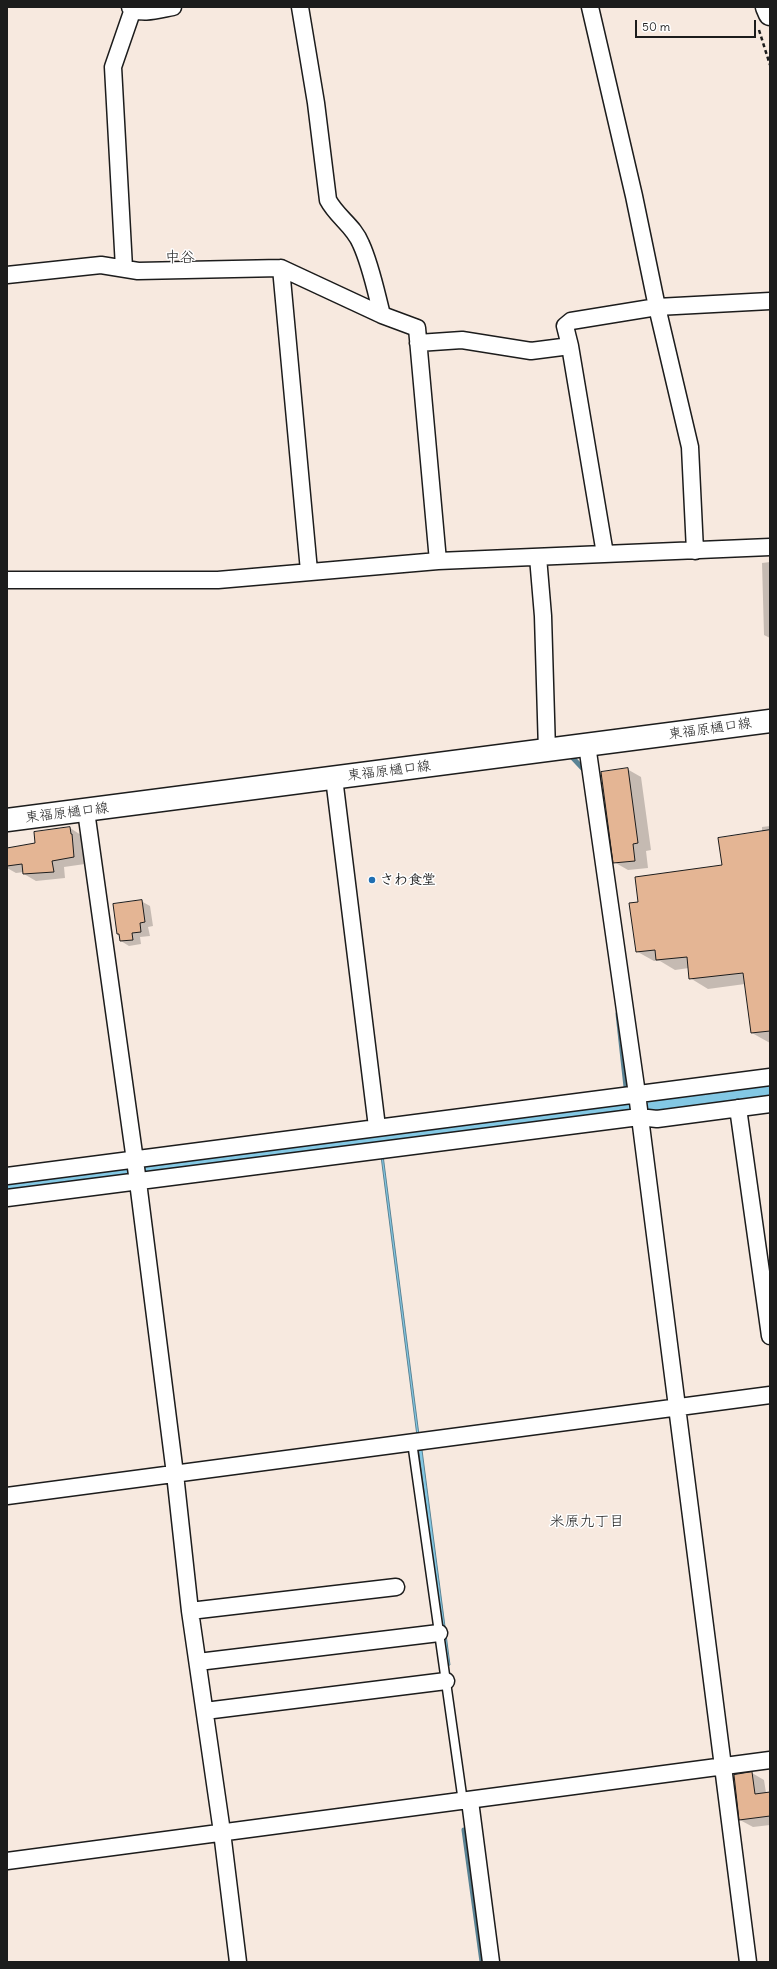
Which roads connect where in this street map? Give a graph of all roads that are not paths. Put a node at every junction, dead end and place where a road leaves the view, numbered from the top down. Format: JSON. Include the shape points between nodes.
{"nodes":[{"id":1,"x":172,"y":7,"type":"edge"},
{"id":2,"x":300,"y":7,"type":"edge"},
{"id":3,"x":590,"y":7,"type":"edge"},
{"id":4,"x":132,"y":8,"type":"edge"},
{"id":5,"x":124,"y":268,"type":"junction"},
{"id":6,"x":281,"y":268,"type":"junction"},
{"id":7,"x":7,"y":275,"type":"edge"},
{"id":8,"x":770,"y":301,"type":"edge"},
{"id":9,"x":657,"y":307,"type":"junction"},
{"id":10,"x":382,"y":315,"type":"junction"},
{"id":11,"x":418,"y":343,"type":"junction"},
{"id":12,"x":570,"y":346,"type":"junction"},
{"id":13,"x":770,"y":547,"type":"edge"},
{"id":14,"x":695,"y":551,"type":"junction"},
{"id":15,"x":605,"y":554,"type":"junction"},
{"id":16,"x":538,"y":557,"type":"junction"},
{"id":17,"x":438,"y":561,"type":"junction"},
{"id":18,"x":309,"y":571,"type":"junction"},
{"id":19,"x":7,"y":580,"type":"edge"},
{"id":20,"x":770,"y":721,"type":"edge"},
{"id":21,"x":587,"y":745,"type":"junction"},
{"id":22,"x":547,"y":751,"type":"junction"},
{"id":23,"x":334,"y":778,"type":"junction"},
{"id":24,"x":86,"y":811,"type":"junction"},
{"id":25,"x":7,"y":820,"type":"edge"},
{"id":26,"x":770,"y":1077,"type":"edge"},
{"id":27,"x":637,"y":1094,"type":"junction"},
{"id":28,"x":770,"y":1104,"type":"edge"},
{"id":29,"x":738,"y":1108,"type":"junction"},
{"id":30,"x":639,"y":1117,"type":"junction"},
{"id":31,"x":377,"y":1128,"type":"junction"},
{"id":32,"x":135,"y":1160,"type":"junction"},
{"id":33,"x":7,"y":1176,"type":"edge"},
{"id":34,"x":137,"y":1181,"type":"junction"},
{"id":35,"x":7,"y":1198,"type":"edge"},
{"id":36,"x":770,"y":1336,"type":"edge"},
{"id":37,"x":770,"y":1395,"type":"edge"},
{"id":38,"x":678,"y":1406,"type":"junction"},
{"id":39,"x":412,"y":1442,"type":"junction"},
{"id":40,"x":175,"y":1474,"type":"junction"},
{"id":41,"x":7,"y":1496,"type":"edge"},
{"id":42,"x":396,"y":1587,"type":"dead end"},
{"id":43,"x":190,"y":1611,"type":"junction"},
{"id":44,"x":439,"y":1633,"type":"junction"},
{"id":45,"x":198,"y":1662,"type":"junction"},
{"id":46,"x":446,"y":1681,"type":"junction"},
{"id":47,"x":205,"y":1711,"type":"junction"},
{"id":48,"x":770,"y":1760,"type":"edge"},
{"id":49,"x":722,"y":1767,"type":"junction"},
{"id":50,"x":466,"y":1802,"type":"junction"},
{"id":51,"x":222,"y":1832,"type":"junction"},
{"id":52,"x":7,"y":1861,"type":"edge"},
{"id":53,"x":238,"y":1962,"type":"edge"},
{"id":54,"x":491,"y":1962,"type":"edge"},
{"id":55,"x":748,"y":1962,"type":"edge"}],
"edges":[{"from":1,"to":4,"type":"street","via":[[144,12]]},
{"from":2,"to":10,"type":"street","via":[[316,103],[328,200],[334,212],[352,229],[361,243]]},
{"from":3,"to":9,"type":"street"},
{"from":4,"to":5,"type":"street","via":[[113,67]]},
{"from":5,"to":6,"type":"street","via":[[138,271]]},
{"from":5,"to":7,"type":"street","via":[[101,265]]},
{"from":6,"to":10,"type":"street"},
{"from":6,"to":18,"type":"street"},
{"from":8,"to":9,"type":"street"},
{"from":9,"to":12,"type":"street","via":[[571,321],[565,326]]},
{"from":9,"to":14,"type":"street","via":[[690,447]]},
{"from":10,"to":11,"type":"street","via":[[417,328]]},
{"from":11,"to":12,"type":"street","via":[[462,340],[531,351]]},
{"from":11,"to":17,"type":"street"},
{"from":12,"to":15,"type":"street"},
{"from":13,"to":14,"type":"street"},
{"from":14,"to":15,"type":"street"},
{"from":15,"to":16,"type":"street"},
{"from":16,"to":17,"type":"street"},
{"from":16,"to":22,"type":"street","via":[[543,616]]},
{"from":17,"to":18,"type":"street"},
{"from":18,"to":19,"type":"street","via":[[218,580]]},
{"from":20,"to":21,"type":"main road","name":"東福原樋口線"},
{"from":21,"to":22,"type":"main road","name":"東福原樋口線"},
{"from":21,"to":27,"type":"street"},
{"from":22,"to":23,"type":"main road","name":"東福原樋口線"},
{"from":23,"to":24,"type":"main road","name":"東福原樋口線"},
{"from":23,"to":31,"type":"street"},
{"from":24,"to":25,"type":"main road","name":"東福原樋口線"},
{"from":24,"to":32,"type":"street"},
{"from":26,"to":27,"type":"street"},
{"from":27,"to":30,"type":"street"},
{"from":27,"to":31,"type":"street"},
{"from":28,"to":29,"type":"street"},
{"from":29,"to":30,"type":"street","via":[[657,1119]]},
{"from":29,"to":36,"type":"street"},
{"from":30,"to":34,"type":"street"},
{"from":30,"to":38,"type":"street"},
{"from":31,"to":32,"type":"street"},
{"from":32,"to":33,"type":"street"},
{"from":32,"to":34,"type":"street"},
{"from":34,"to":35,"type":"street"},
{"from":34,"to":40,"type":"street"},
{"from":37,"to":38,"type":"street"},
{"from":38,"to":39,"type":"street"},
{"from":38,"to":49,"type":"street"},
{"from":39,"to":40,"type":"street"},
{"from":39,"to":44,"type":"lane"},
{"from":40,"to":41,"type":"street"},
{"from":40,"to":43,"type":"street"},
{"from":42,"to":43,"type":"street"},
{"from":43,"to":45,"type":"street"},
{"from":44,"to":45,"type":"street"},
{"from":44,"to":46,"type":"lane"},
{"from":45,"to":47,"type":"street"},
{"from":46,"to":47,"type":"street"},
{"from":46,"to":50,"type":"lane"},
{"from":47,"to":51,"type":"street"},
{"from":48,"to":49,"type":"street"},
{"from":49,"to":50,"type":"street"},
{"from":49,"to":55,"type":"street"},
{"from":50,"to":51,"type":"street"},
{"from":50,"to":54,"type":"street"},
{"from":51,"to":52,"type":"street"},
{"from":51,"to":53,"type":"street"}]}
